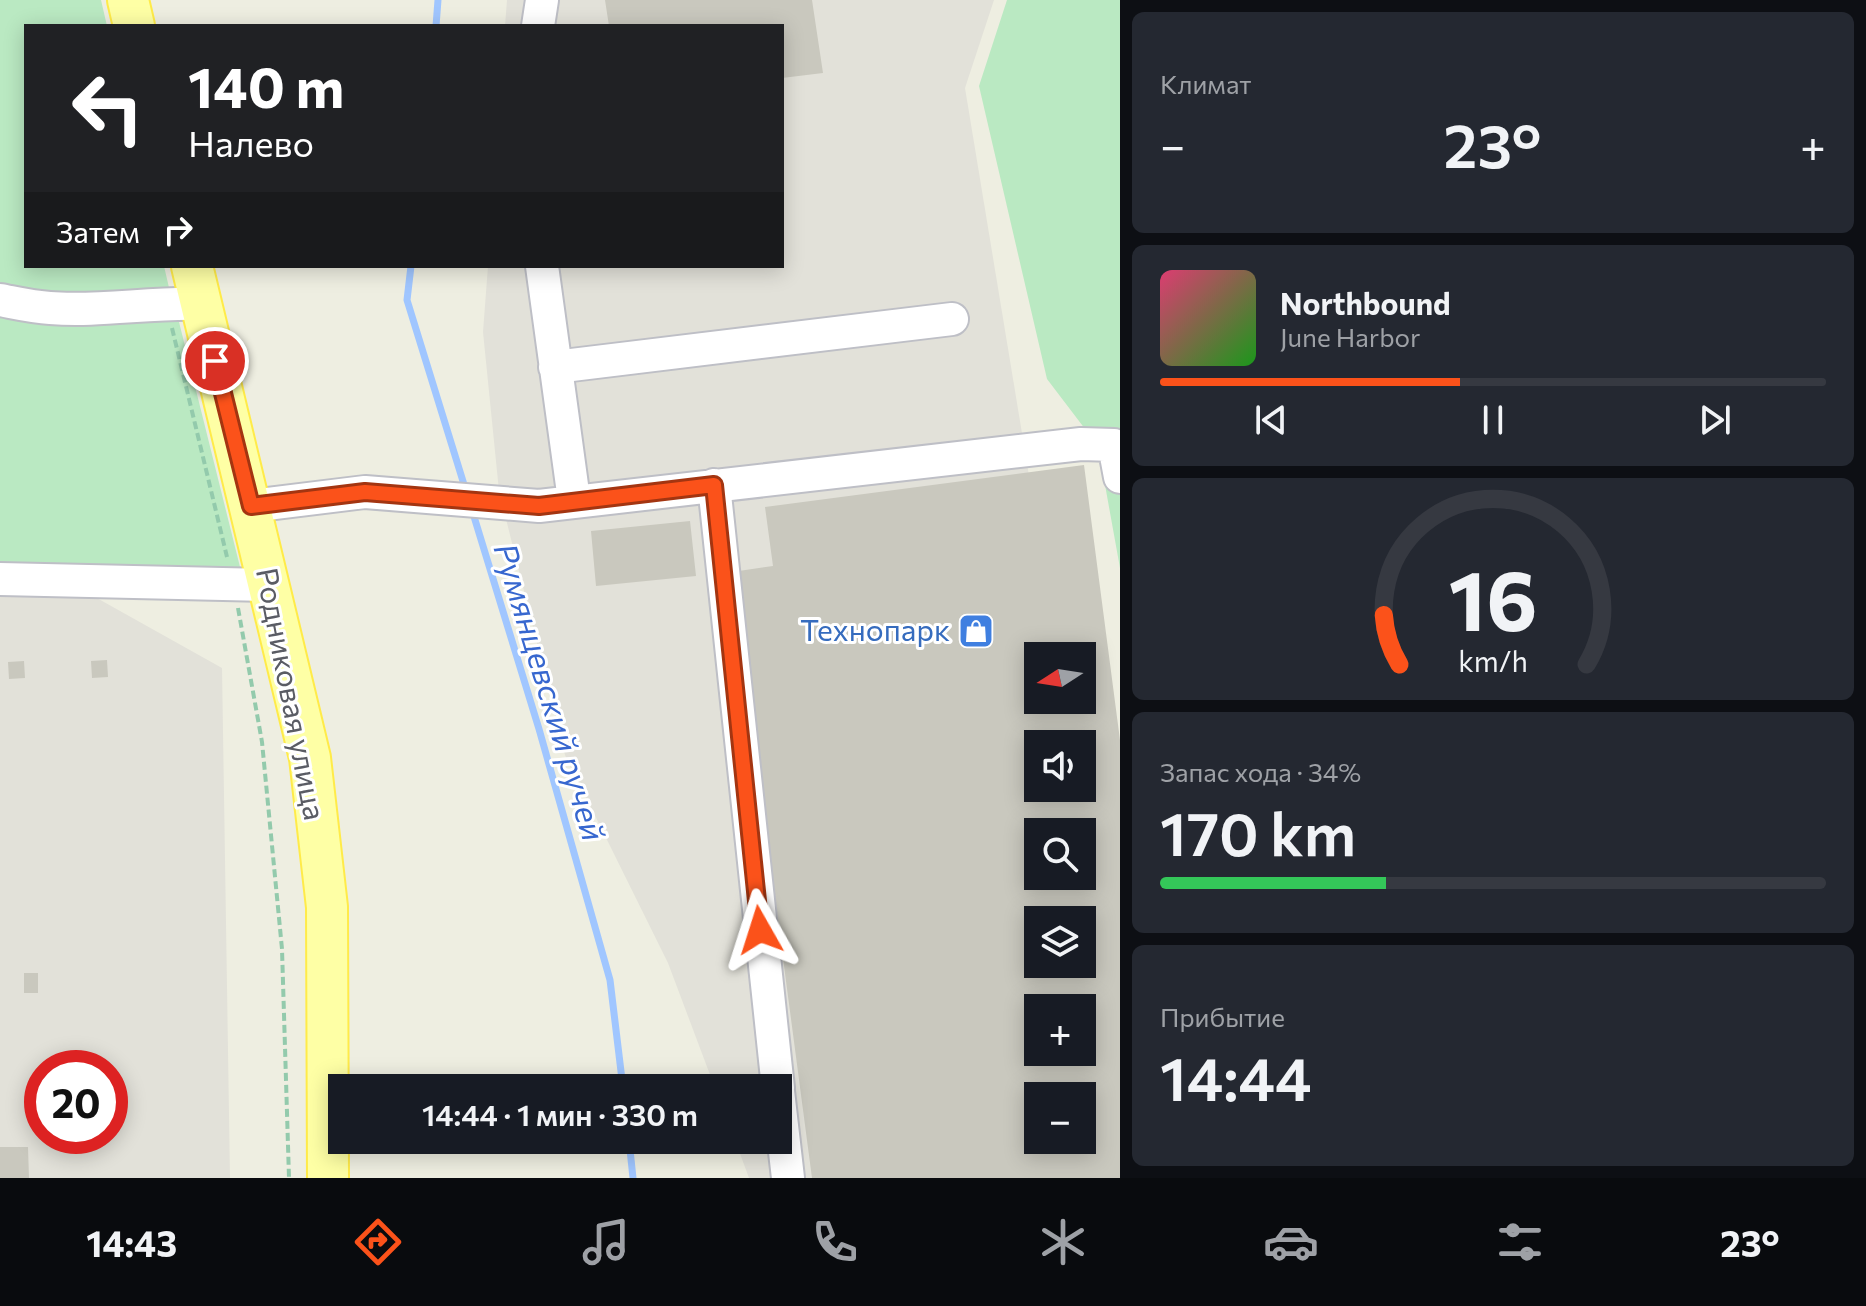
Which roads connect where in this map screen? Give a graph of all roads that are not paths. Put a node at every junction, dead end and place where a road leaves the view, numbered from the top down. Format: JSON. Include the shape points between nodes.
{"nodes":[{"id":1,"x":128,"y":0,"type":"edge"},
{"id":2,"x":542,"y":0,"type":"edge"},
{"id":3,"x":134,"y":24,"type":"edge"},
{"id":4,"x":538,"y":24,"type":"edge"},
{"id":5,"x":542,"y":268,"type":"edge"},
{"id":6,"x":186,"y":291,"type":"edge"},
{"id":7,"x":0,"y":300,"type":"edge"},
{"id":8,"x":952,"y":319,"type":"dead end"},
{"id":9,"x":555,"y":367,"type":"junction"},
{"id":10,"x":1120,"y":477,"type":"edge"},
{"id":11,"x":714,"y":485,"type":"junction"},
{"id":12,"x":574,"y":500,"type":"junction"},
{"id":13,"x":251,"y":506,"type":"junction"},
{"id":14,"x":0,"y":579,"type":"edge"},
{"id":15,"x":252,"y":585,"type":"junction"},
{"id":16,"x":776,"y":1074,"type":"edge"},
{"id":17,"x":785,"y":1154,"type":"edge"},
{"id":18,"x":328,"y":1178,"type":"edge"},
{"id":19,"x":788,"y":1178,"type":"edge"}],
"edges":[{"from":1,"to":3,"type":"main road"},
{"from":2,"to":4,"type":"lane"},
{"from":5,"to":9,"type":"lane"},
{"from":6,"to":7,"type":"lane","via":[[113,308],[51,308]]},
{"from":6,"to":13,"type":"main road","name":"Родниковая улица"},
{"from":8,"to":9,"type":"lane"},
{"from":9,"to":12,"type":"lane"},
{"from":10,"to":11,"type":"lane","via":[[1114,445],[1081,444]]},
{"from":11,"to":12,"type":"lane"},
{"from":11,"to":16,"type":"lane"},
{"from":12,"to":13,"type":"lane","via":[[539,506],[365,492]]},
{"from":13,"to":15,"type":"main road","name":"Родниковая улица"},
{"from":14,"to":15,"type":"lane"},
{"from":15,"to":18,"type":"main road","name":"Родниковая улица","via":[[310,758],[327,907]]},
{"from":17,"to":19,"type":"lane"}]}
